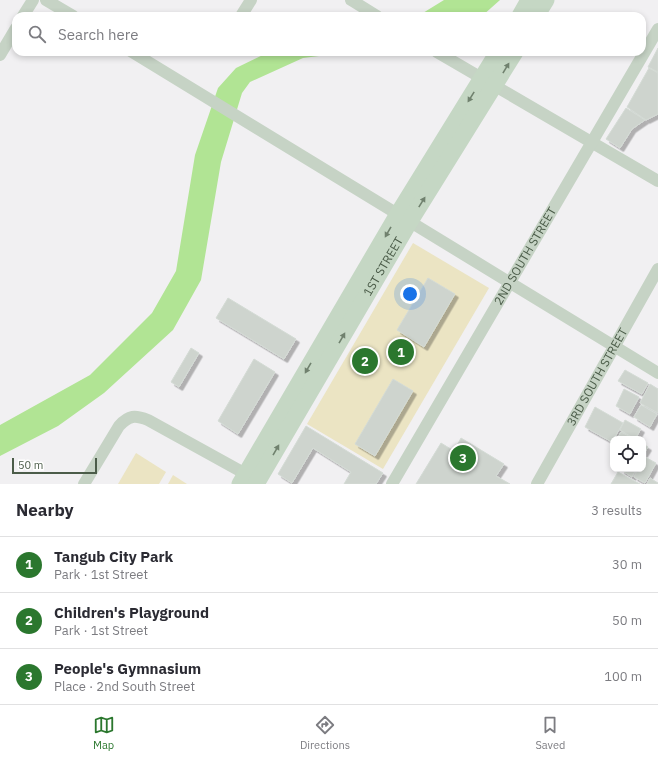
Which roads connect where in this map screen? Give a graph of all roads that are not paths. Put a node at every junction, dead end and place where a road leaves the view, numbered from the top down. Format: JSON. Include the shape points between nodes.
{"nodes":[{"id":1,"x":33,"y":0,"type":"edge"},
{"id":2,"x":46,"y":0,"type":"edge"},
{"id":3,"x":251,"y":0,"type":"edge"},
{"id":4,"x":351,"y":0,"type":"edge"},
{"id":5,"x":529,"y":0,"type":"edge"},
{"id":6,"x":546,"y":0,"type":"edge"},
{"id":7,"x":26,"y":12,"type":"edge"},
{"id":8,"x":66,"y":12,"type":"edge"},
{"id":9,"x":244,"y":12,"type":"edge"},
{"id":10,"x":370,"y":12,"type":"edge"},
{"id":11,"x":522,"y":12,"type":"edge"},
{"id":12,"x":538,"y":12,"type":"edge"},
{"id":13,"x":658,"y":29,"type":"edge"},
{"id":14,"x":12,"y":35,"type":"edge"},
{"id":15,"x":646,"y":50,"type":"edge"},
{"id":16,"x":0,"y":55,"type":"edge"},
{"id":17,"x":139,"y":56,"type":"edge"},
{"id":18,"x":444,"y":56,"type":"edge"},
{"id":19,"x":497,"y":56,"type":"edge"},
{"id":20,"x":512,"y":56,"type":"edge"},
{"id":21,"x":642,"y":56,"type":"edge"},
{"id":22,"x":489,"y":82,"type":"junction"},
{"id":23,"x":592,"y":142,"type":"junction"},
{"id":24,"x":658,"y":181,"type":"edge"},
{"id":25,"x":404,"y":217,"type":"junction"},
{"id":26,"x":658,"y":269,"type":"edge"},
{"id":27,"x":510,"y":283,"type":"junction"},
{"id":28,"x":614,"y":347,"type":"junction"},
{"id":29,"x":658,"y":373,"type":"edge"},
{"id":30,"x":252,"y":482,"type":"edge"},
{"id":31,"x":84,"y":484,"type":"edge"},
{"id":32,"x":392,"y":484,"type":"edge"},
{"id":33,"x":537,"y":484,"type":"edge"}],
"edges":[{"from":1,"to":7,"type":"street"},
{"from":2,"to":8,"type":"street"},
{"from":3,"to":9,"type":"street"},
{"from":4,"to":10,"type":"street"},
{"from":5,"to":11,"type":"main road"},
{"from":6,"to":12,"type":"main road"},
{"from":13,"to":15,"type":"street","name":"2ND SOUTH STREET"},
{"from":14,"to":16,"type":"street"},
{"from":17,"to":25,"type":"street"},
{"from":18,"to":22,"type":"street"},
{"from":19,"to":22,"type":"main road","name":"1ST STREET"},
{"from":22,"to":20,"type":"main road","name":"1ST STREET","one_way":true},
{"from":21,"to":23,"type":"street","name":"2ND SOUTH STREET"},
{"from":22,"to":23,"type":"street"},
{"from":22,"to":25,"type":"main road","name":"1ST STREET"},
{"from":23,"to":24,"type":"street"},
{"from":23,"to":27,"type":"street","name":"2ND SOUTH STREET"},
{"from":25,"to":27,"type":"street"},
{"from":25,"to":30,"type":"main road","name":"1ST STREET"},
{"from":26,"to":28,"type":"street","name":"3RD SOUTH STREET"},
{"from":27,"to":28,"type":"street"},
{"from":27,"to":32,"type":"street","name":"2ND SOUTH STREET"},
{"from":28,"to":29,"type":"street"},
{"from":28,"to":33,"type":"street","name":"3RD SOUTH STREET"},
{"from":30,"to":31,"type":"street","via":[[148,420],[131,416],[120,426]]}]}
